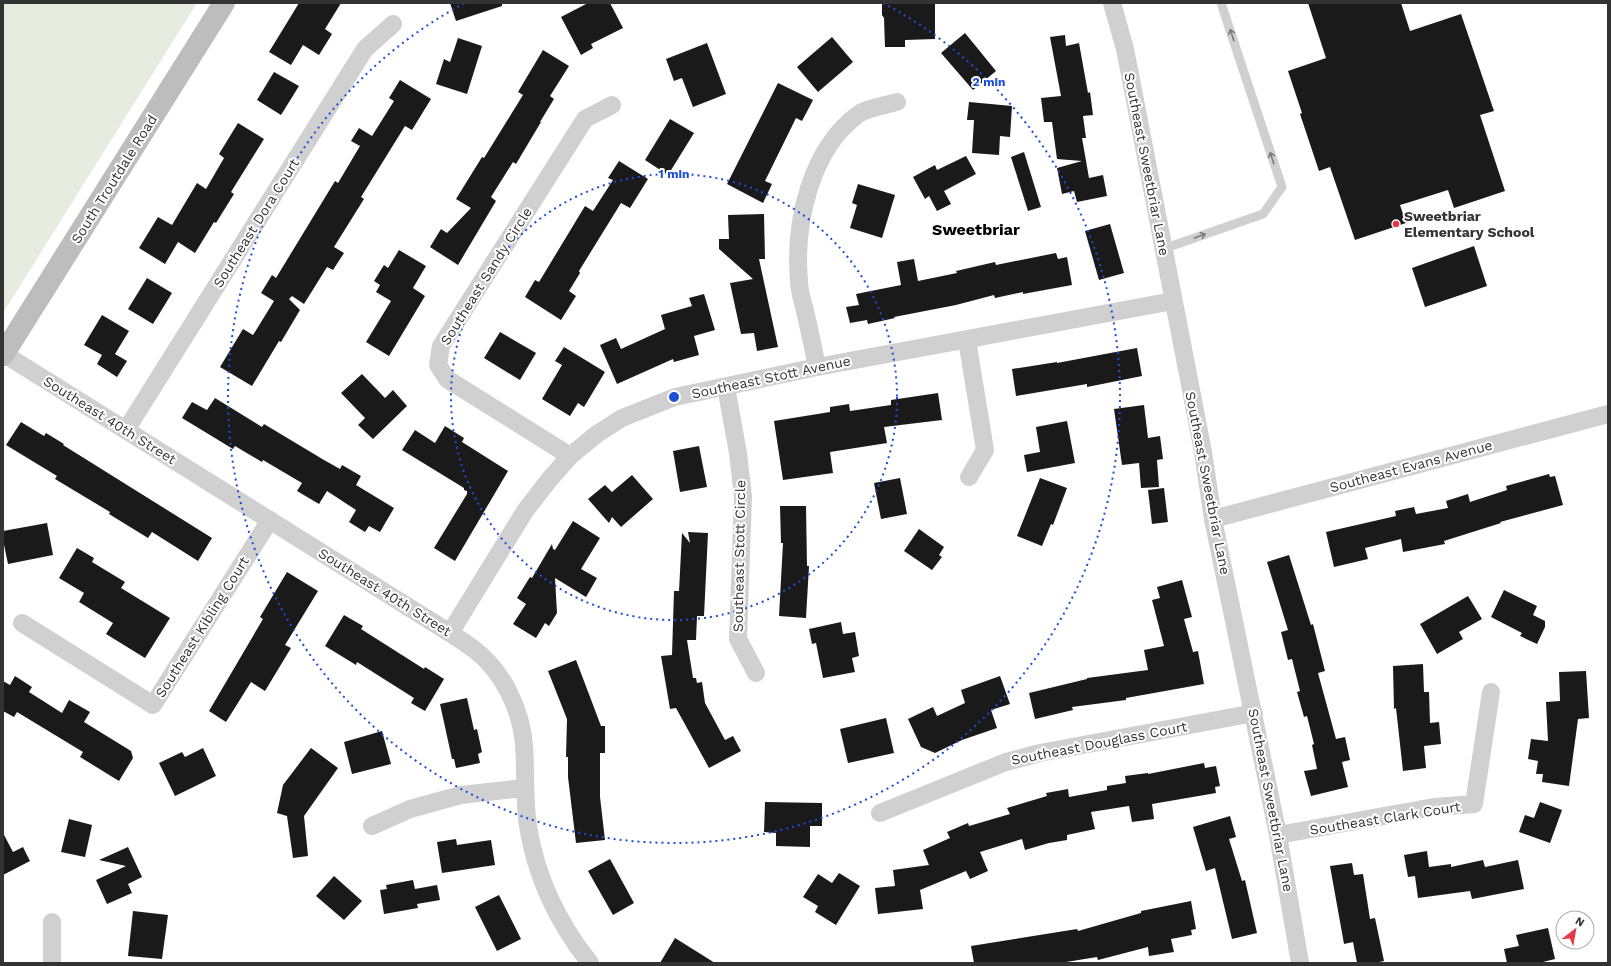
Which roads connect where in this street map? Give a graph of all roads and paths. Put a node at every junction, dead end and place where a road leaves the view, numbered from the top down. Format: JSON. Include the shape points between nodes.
{"nodes":[{"id":1,"x":224,"y":3,"type":"edge"},
{"id":2,"x":1112,"y":3,"type":"edge"},
{"id":3,"x":1221,"y":3,"type":"edge"},
{"id":4,"x":393,"y":24,"type":"dead end"},
{"id":5,"x":897,"y":102,"type":"dead end"},
{"id":6,"x":612,"y":104,"type":"dead end"},
{"id":7,"x":1163,"y":249,"type":"junction"},
{"id":8,"x":1173,"y":301,"type":"junction"},
{"id":9,"x":967,"y":340,"type":"junction"},
{"id":10,"x":3,"y":354,"type":"edge"},
{"id":11,"x":817,"y":367,"type":"junction"},
{"id":12,"x":726,"y":387,"type":"junction"},
{"id":13,"x":1608,"y":414,"type":"edge"},
{"id":14,"x":126,"y":430,"type":"junction"},
{"id":15,"x":570,"y":456,"type":"junction"},
{"id":16,"x":969,"y":477,"type":"dead end"},
{"id":17,"x":1213,"y":519,"type":"junction"},
{"id":18,"x":270,"y":520,"type":"junction"},
{"id":19,"x":22,"y":623,"type":"dead end"},
{"id":20,"x":450,"y":633,"type":"junction"},
{"id":21,"x":756,"y":673,"type":"dead end"},
{"id":22,"x":1491,"y":692,"type":"dead end"},
{"id":23,"x":1254,"y":713,"type":"junction"},
{"id":24,"x":524,"y":788,"type":"junction"},
{"id":25,"x":880,"y":813,"type":"dead end"},
{"id":26,"x":372,"y":826,"type":"dead end"},
{"id":27,"x":1278,"y":835,"type":"junction"},
{"id":28,"x":52,"y":922,"type":"dead end"},
{"id":29,"x":52,"y":963,"type":"edge"},
{"id":30,"x":590,"y":963,"type":"edge"},
{"id":31,"x":1299,"y":963,"type":"edge"}],
"edges":[{"from":1,"to":10,"type":"main road","name":"South Troutdale Road"},
{"from":2,"to":7,"type":"street","name":"Southeast Sweetbriar Lane","via":[[1125,49]]},
{"from":7,"to":3,"type":"lane","one_way":true,"via":[[1262,214],[1282,187]]},
{"from":4,"to":14,"type":"street","name":"Southeast Dora Court","via":[[365,49]]},
{"from":5,"to":11,"type":"street","via":[[861,113],[843,129],[829,146],[818,166],[803,209],[798,231],[799,281]]},
{"from":6,"to":15,"type":"street","name":"Southeast Sandy Circle","via":[[585,119],[441,346],[438,365],[447,379]]},
{"from":7,"to":8,"type":"street","name":"Southeast Sweetbriar Lane"},
{"from":8,"to":9,"type":"street","name":"Southeast Stott Avenue"},
{"from":8,"to":17,"type":"street","name":"Southeast Sweetbriar Lane","via":[[1203,452]]},
{"from":9,"to":11,"type":"street","name":"Southeast Stott Avenue"},
{"from":9,"to":16,"type":"street","via":[[985,450]]},
{"from":10,"to":14,"type":"street","name":"Southeast 40th Street"},
{"from":11,"to":12,"type":"street","name":"Southeast Stott Avenue"},
{"from":12,"to":15,"type":"street","name":"Southeast Stott Avenue","via":[[675,397],[622,418]]},
{"from":12,"to":21,"type":"street","name":"Southeast Stott Circle","via":[[743,497],[738,639]]},
{"from":13,"to":17,"type":"street","name":"Southeast Evans Avenue"},
{"from":14,"to":18,"type":"street","name":"Southeast 40th Street"},
{"from":15,"to":20,"type":"street","name":"Southeast Stott Avenue","via":[[525,511]]},
{"from":17,"to":23,"type":"street","name":"Southeast Sweetbriar Lane"},
{"from":18,"to":19,"type":"street","name":"Southeast Kibling Court","via":[[153,705]]},
{"from":18,"to":20,"type":"street","name":"Southeast 40th Street"},
{"from":20,"to":24,"type":"street","name":"Southeast 40th Street","via":[[475,650],[489,664],[502,680],[512,700],[524,744]]},
{"from":22,"to":27,"type":"street","name":"Southeast Clark Court","via":[[1474,804],[1434,807]]},
{"from":23,"to":25,"type":"street","name":"Southeast Douglass Court","via":[[1040,752],[1006,762]]},
{"from":23,"to":27,"type":"street","name":"Southeast Sweetbriar Lane"},
{"from":24,"to":26,"type":"street","via":[[461,795],[410,809]]},
{"from":24,"to":30,"type":"street","name":"Southeast 40th Street","via":[[533,853],[542,882],[572,940]]},
{"from":27,"to":31,"type":"street","name":"Southeast Sweetbriar Lane"},
{"from":28,"to":29,"type":"street"}]}
